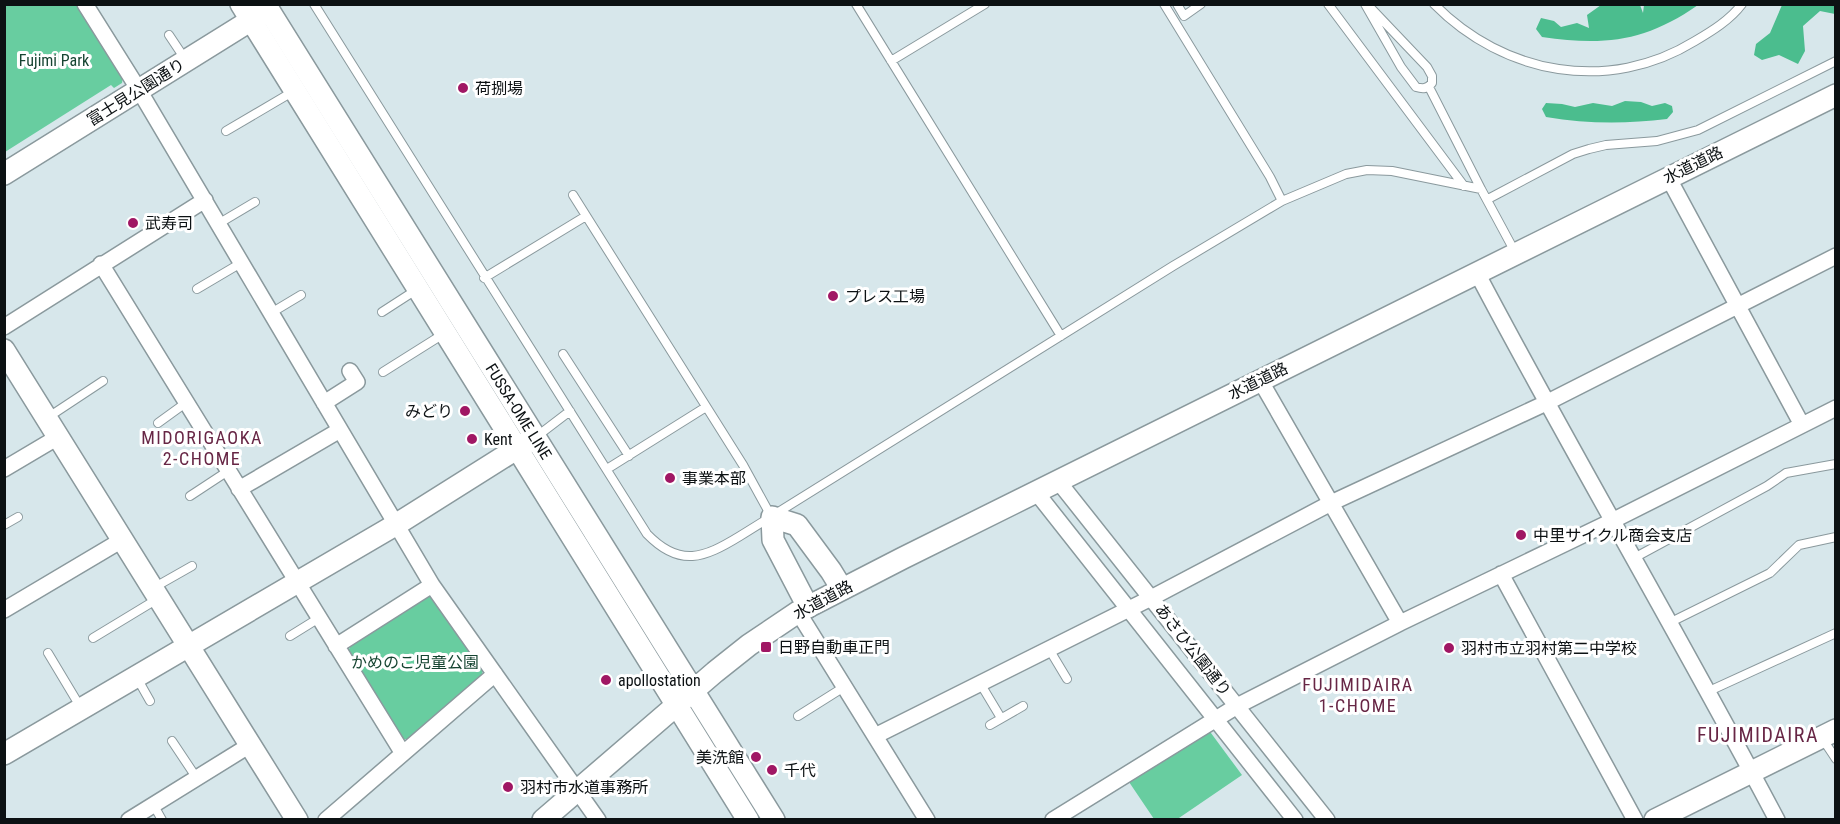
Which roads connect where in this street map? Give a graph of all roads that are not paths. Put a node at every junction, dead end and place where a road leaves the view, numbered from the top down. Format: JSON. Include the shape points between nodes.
{"nodes":[{"id":1,"x":85,"y":4,"type":"edge"},
{"id":2,"x":314,"y":4,"type":"edge"},
{"id":3,"x":856,"y":4,"type":"edge"},
{"id":4,"x":985,"y":4,"type":"edge"},
{"id":5,"x":1164,"y":4,"type":"edge"},
{"id":6,"x":1177,"y":4,"type":"edge"},
{"id":7,"x":1201,"y":4,"type":"edge"},
{"id":8,"x":1328,"y":4,"type":"edge"},
{"id":9,"x":1366,"y":4,"type":"edge"},
{"id":10,"x":1434,"y":4,"type":"edge"},
{"id":11,"x":1742,"y":4,"type":"edge"},
{"id":12,"x":256,"y":10,"type":"edge"},
{"id":13,"x":169,"y":35,"type":"dead end"},
{"id":14,"x":186,"y":61,"type":"junction"},
{"id":15,"x":891,"y":61,"type":"junction"},
{"id":16,"x":1836,"y":61,"type":"edge"},
{"id":17,"x":1429,"y":87,"type":"junction"},
{"id":18,"x":139,"y":90,"type":"junction"},
{"id":19,"x":294,"y":91,"type":"junction"},
{"id":20,"x":1836,"y":95,"type":"edge"},
{"id":21,"x":225,"y":131,"type":"dead end"},
{"id":22,"x":4,"y":174,"type":"edge"},
{"id":23,"x":1668,"y":177,"type":"junction"},
{"id":24,"x":1464,"y":186,"type":"junction"},
{"id":25,"x":1482,"y":189,"type":"junction"},
{"id":26,"x":573,"y":195,"type":"dead end"},
{"id":27,"x":1488,"y":199,"type":"junction"},
{"id":28,"x":204,"y":200,"type":"junction"},
{"id":29,"x":1282,"y":201,"type":"junction"},
{"id":30,"x":255,"y":202,"type":"dead end"},
{"id":31,"x":586,"y":216,"type":"junction"},
{"id":32,"x":218,"y":224,"type":"junction"},
{"id":33,"x":1516,"y":253,"type":"junction"},
{"id":34,"x":1836,"y":256,"type":"edge"},
{"id":35,"x":242,"y":263,"type":"junction"},
{"id":36,"x":101,"y":264,"type":"junction"},
{"id":37,"x":1477,"y":273,"type":"junction"},
{"id":38,"x":484,"y":278,"type":"junction"},
{"id":39,"x":418,"y":288,"type":"junction"},
{"id":40,"x":197,"y":289,"type":"dead end"},
{"id":41,"x":301,"y":295,"type":"dead end"},
{"id":42,"x":1737,"y":305,"type":"junction"},
{"id":43,"x":382,"y":312,"type":"dead end"},
{"id":44,"x":271,"y":313,"type":"junction"},
{"id":45,"x":4,"y":327,"type":"edge"},
{"id":46,"x":446,"y":333,"type":"junction"},
{"id":47,"x":1061,"y":336,"type":"junction"},
{"id":48,"x":4,"y":350,"type":"edge"},
{"id":49,"x":563,"y":354,"type":"dead end"},
{"id":50,"x":350,"y":371,"type":"dead end"},
{"id":51,"x":382,"y":372,"type":"dead end"},
{"id":52,"x":1260,"y":380,"type":"junction"},
{"id":53,"x":104,"y":381,"type":"dead end"},
{"id":54,"x":187,"y":402,"type":"junction"},
{"id":55,"x":324,"y":403,"type":"junction"},
{"id":56,"x":1546,"y":403,"type":"junction"},
{"id":57,"x":706,"y":407,"type":"junction"},
{"id":58,"x":1836,"y":408,"type":"edge"},
{"id":59,"x":570,"y":411,"type":"junction"},
{"id":60,"x":46,"y":419,"type":"junction"},
{"id":61,"x":158,"y":423,"type":"dead end"},
{"id":62,"x":1802,"y":425,"type":"junction"},
{"id":63,"x":340,"y":430,"type":"junction"},
{"id":64,"x":58,"y":437,"type":"junction"},
{"id":65,"x":526,"y":443,"type":"junction"},
{"id":66,"x":629,"y":456,"type":"junction"},
{"id":67,"x":1836,"y":464,"type":"edge"},
{"id":68,"x":4,"y":469,"type":"edge"},
{"id":69,"x":607,"y":469,"type":"junction"},
{"id":70,"x":228,"y":471,"type":"junction"},
{"id":71,"x":1058,"y":481,"type":"junction"},
{"id":72,"x":239,"y":489,"type":"junction"},
{"id":73,"x":1036,"y":492,"type":"junction"},
{"id":74,"x":190,"y":496,"type":"dead end"},
{"id":75,"x":1331,"y":503,"type":"junction"},
{"id":76,"x":18,"y":517,"type":"dead end"},
{"id":77,"x":772,"y":517,"type":"junction"},
{"id":78,"x":1612,"y":521,"type":"junction"},
{"id":79,"x":397,"y":524,"type":"junction"},
{"id":80,"x":4,"y":525,"type":"edge"},
{"id":81,"x":1836,"y":537,"type":"edge"},
{"id":82,"x":122,"y":540,"type":"junction"},
{"id":83,"x":1634,"y":558,"type":"junction"},
{"id":84,"x":192,"y":566,"type":"dead end"},
{"id":85,"x":1501,"y":574,"type":"junction"},
{"id":86,"x":296,"y":582,"type":"junction"},
{"id":87,"x":432,"y":585,"type":"junction"},
{"id":88,"x":842,"y":589,"type":"junction"},
{"id":89,"x":156,"y":593,"type":"junction"},
{"id":90,"x":1151,"y":598,"type":"junction"},
{"id":91,"x":1127,"y":609,"type":"junction"},
{"id":92,"x":4,"y":610,"type":"edge"},
{"id":93,"x":803,"y":610,"type":"junction"},
{"id":94,"x":319,"y":618,"type":"junction"},
{"id":95,"x":1400,"y":623,"type":"junction"},
{"id":96,"x":1669,"y":623,"type":"junction"},
{"id":97,"x":1836,"y":633,"type":"edge"},
{"id":98,"x":290,"y":636,"type":"dead end"},
{"id":99,"x":93,"y":638,"type":"dead end"},
{"id":100,"x":188,"y":646,"type":"junction"},
{"id":101,"x":336,"y":646,"type":"junction"},
{"id":102,"x":1049,"y":649,"type":"junction"},
{"id":103,"x":48,"y":653,"type":"dead end"},
{"id":104,"x":495,"y":674,"type":"junction"},
{"id":105,"x":136,"y":676,"type":"junction"},
{"id":106,"x":1067,"y":679,"type":"dead end"},
{"id":107,"x":980,"y":683,"type":"junction"},
{"id":108,"x":844,"y":687,"type":"junction"},
{"id":109,"x":693,"y":690,"type":"junction"},
{"id":110,"x":1707,"y":692,"type":"junction"},
{"id":111,"x":150,"y":701,"type":"dead end"},
{"id":112,"x":677,"y":705,"type":"junction"},
{"id":113,"x":1023,"y":706,"type":"dead end"},
{"id":114,"x":1237,"y":706,"type":"junction"},
{"id":115,"x":82,"y":709,"type":"junction"},
{"id":116,"x":798,"y":716,"type":"dead end"},
{"id":117,"x":1001,"y":718,"type":"junction"},
{"id":118,"x":1217,"y":720,"type":"junction"},
{"id":119,"x":990,"y":724,"type":"dead end"},
{"id":120,"x":1828,"y":733,"type":"edge"},
{"id":121,"x":875,"y":736,"type":"junction"},
{"id":122,"x":172,"y":741,"type":"dead end"},
{"id":123,"x":250,"y":745,"type":"junction"},
{"id":124,"x":402,"y":752,"type":"junction"},
{"id":125,"x":4,"y":754,"type":"edge"},
{"id":126,"x":1836,"y":759,"type":"edge"},
{"id":127,"x":1752,"y":771,"type":"junction"},
{"id":128,"x":196,"y":777,"type":"junction"},
{"id":129,"x":578,"y":790,"type":"junction"},
{"id":130,"x":153,"y":804,"type":"junction"},
{"id":131,"x":129,"y":819,"type":"edge"},
{"id":132,"x":162,"y":819,"type":"edge"},
{"id":133,"x":297,"y":819,"type":"edge"},
{"id":134,"x":326,"y":819,"type":"edge"},
{"id":135,"x":543,"y":819,"type":"edge"},
{"id":136,"x":598,"y":819,"type":"edge"},
{"id":137,"x":748,"y":819,"type":"edge"},
{"id":138,"x":774,"y":819,"type":"edge"},
{"id":139,"x":927,"y":819,"type":"edge"},
{"id":140,"x":1053,"y":819,"type":"edge"},
{"id":141,"x":1295,"y":819,"type":"edge"},
{"id":142,"x":1327,"y":819,"type":"edge"},
{"id":143,"x":1635,"y":819,"type":"edge"},
{"id":144,"x":1655,"y":819,"type":"edge"},
{"id":145,"x":1777,"y":819,"type":"edge"}],
"edges":[{"from":1,"to":18,"type":"street"},
{"from":2,"to":38,"type":"lane"},
{"from":3,"to":15,"type":"lane"},
{"from":4,"to":15,"type":"lane"},
{"from":5,"to":29,"type":"lane"},
{"from":6,"to":7,"type":"lane","via":[[1184,16]]},
{"from":8,"to":24,"type":"lane"},
{"from":9,"to":17,"type":"lane","via":[[1428,68],[1432,76]]},
{"from":9,"to":17,"type":"lane","via":[[1416,87]]},
{"from":10,"to":11,"type":"lane","via":[[1473,36],[1509,57],[1540,67],[1577,72],[1617,71],[1650,63],[1711,32]]},
{"from":12,"to":14,"type":"street","name":"富士見公園通り"},
{"from":12,"to":19,"type":"street","name":"FUSSA-OME LINE"},
{"from":12,"to":65,"type":"street","name":"FUSSA-OME LINE"},
{"from":13,"to":14,"type":"lane"},
{"from":14,"to":18,"type":"street","name":"富士見公園通り"},
{"from":15,"to":47,"type":"lane"},
{"from":16,"to":27,"type":"lane","via":[[1698,130],[1657,141],[1589,148]]},
{"from":17,"to":25,"type":"lane"},
{"from":18,"to":22,"type":"street","name":"富士見公園通り"},
{"from":18,"to":28,"type":"street"},
{"from":19,"to":21,"type":"lane"},
{"from":19,"to":39,"type":"street","name":"FUSSA-OME LINE"},
{"from":20,"to":23,"type":"street","name":"水道道路"},
{"from":23,"to":33,"type":"street","name":"水道道路"},
{"from":23,"to":42,"type":"street"},
{"from":24,"to":25,"type":"lane"},
{"from":24,"to":29,"type":"lane","via":[[1392,171],[1367,170],[1346,174]]},
{"from":25,"to":27,"type":"lane"},
{"from":26,"to":31,"type":"lane"},
{"from":27,"to":33,"type":"lane"},
{"from":28,"to":32,"type":"street"},
{"from":28,"to":36,"type":"street"},
{"from":29,"to":47,"type":"lane"},
{"from":30,"to":32,"type":"lane"},
{"from":31,"to":38,"type":"lane"},
{"from":31,"to":57,"type":"lane"},
{"from":32,"to":35,"type":"street"},
{"from":33,"to":37,"type":"street","name":"水道道路"},
{"from":34,"to":42,"type":"street"},
{"from":35,"to":40,"type":"lane"},
{"from":35,"to":44,"type":"street"},
{"from":36,"to":45,"type":"street"},
{"from":36,"to":54,"type":"street"},
{"from":37,"to":52,"type":"street","name":"水道道路"},
{"from":37,"to":56,"type":"street"},
{"from":38,"to":59,"type":"lane"},
{"from":39,"to":43,"type":"lane"},
{"from":39,"to":46,"type":"street","name":"FUSSA-OME LINE"},
{"from":41,"to":44,"type":"lane"},
{"from":42,"to":56,"type":"street"},
{"from":42,"to":62,"type":"street"},
{"from":44,"to":55,"type":"street"},
{"from":46,"to":51,"type":"lane"},
{"from":46,"to":65,"type":"street","name":"FUSSA-OME LINE"},
{"from":47,"to":77,"type":"lane"},
{"from":48,"to":60,"type":"street"},
{"from":49,"to":66,"type":"lane"},
{"from":50,"to":55,"type":"street","via":[[357,382]]},
{"from":52,"to":71,"type":"street","name":"水道道路"},
{"from":52,"to":75,"type":"street"},
{"from":53,"to":60,"type":"lane"},
{"from":54,"to":61,"type":"lane"},
{"from":54,"to":70,"type":"street"},
{"from":55,"to":63,"type":"street"},
{"from":56,"to":75,"type":"street"},
{"from":56,"to":78,"type":"street"},
{"from":57,"to":66,"type":"lane"},
{"from":57,"to":77,"type":"lane"},
{"from":58,"to":62,"type":"street"},
{"from":59,"to":65,"type":"lane"},
{"from":59,"to":69,"type":"lane"},
{"from":60,"to":64,"type":"street"},
{"from":62,"to":78,"type":"street"},
{"from":63,"to":72,"type":"street"},
{"from":63,"to":79,"type":"street"},
{"from":64,"to":68,"type":"street"},
{"from":64,"to":82,"type":"street"},
{"from":65,"to":79,"type":"street"},
{"from":65,"to":109,"type":"street","name":"FUSSA-OME LINE"},
{"from":65,"to":112,"type":"street","name":"FUSSA-OME LINE"},
{"from":66,"to":69,"type":"lane"},
{"from":67,"to":83,"type":"lane","via":[[1786,473]]},
{"from":69,"to":77,"type":"lane","via":[[647,534],[676,554],[699,557],[716,551]]},
{"from":70,"to":72,"type":"street"},
{"from":70,"to":74,"type":"lane"},
{"from":71,"to":73,"type":"street","name":"水道道路"},
{"from":71,"to":90,"type":"street","name":"あさひ公園通り"},
{"from":72,"to":86,"type":"street"},
{"from":73,"to":88,"type":"street","name":"水道道路"},
{"from":73,"to":91,"type":"street","name":"あさひ公園通り"},
{"from":75,"to":90,"type":"street"},
{"from":75,"to":95,"type":"street"},
{"from":76,"to":80,"type":"lane"},
{"from":77,"to":88,"type":"street","via":[[797,525]]},
{"from":77,"to":93,"type":"street","via":[[773,540]]},
{"from":78,"to":83,"type":"street"},
{"from":78,"to":85,"type":"street"},
{"from":79,"to":86,"type":"street"},
{"from":79,"to":87,"type":"street"},
{"from":81,"to":96,"type":"lane","via":[[1799,544],[1770,573]]},
{"from":82,"to":89,"type":"street"},
{"from":82,"to":92,"type":"street"},
{"from":83,"to":96,"type":"street"},
{"from":84,"to":89,"type":"lane"},
{"from":85,"to":95,"type":"street"},
{"from":85,"to":143,"type":"street"},
{"from":86,"to":94,"type":"street"},
{"from":86,"to":100,"type":"street"},
{"from":87,"to":101,"type":"street"},
{"from":87,"to":104,"type":"street"},
{"from":88,"to":93,"type":"street","name":"水道道路"},
{"from":89,"to":99,"type":"lane"},
{"from":89,"to":100,"type":"street"},
{"from":90,"to":91,"type":"street"},
{"from":90,"to":114,"type":"street","name":"あさひ公園通り"},
{"from":91,"to":102,"type":"street"},
{"from":91,"to":118,"type":"street","name":"あさひ公園通り"},
{"from":93,"to":108,"type":"street"},
{"from":93,"to":109,"type":"street","name":"水道道路","via":[[748,645]]},
{"from":94,"to":98,"type":"lane"},
{"from":94,"to":101,"type":"street"},
{"from":95,"to":114,"type":"street"},
{"from":96,"to":110,"type":"street"},
{"from":97,"to":110,"type":"lane"},
{"from":100,"to":105,"type":"street"},
{"from":100,"to":123,"type":"street"},
{"from":101,"to":124,"type":"street"},
{"from":102,"to":106,"type":"lane"},
{"from":102,"to":107,"type":"street"},
{"from":103,"to":115,"type":"lane"},
{"from":104,"to":124,"type":"street"},
{"from":104,"to":129,"type":"street"},
{"from":105,"to":111,"type":"lane"},
{"from":105,"to":115,"type":"street"},
{"from":107,"to":117,"type":"lane"},
{"from":107,"to":121,"type":"street"},
{"from":108,"to":116,"type":"lane"},
{"from":108,"to":121,"type":"street"},
{"from":109,"to":112,"type":"street","name":"水道道路"},
{"from":109,"to":138,"type":"street","name":"FUSSA-OME LINE"},
{"from":110,"to":127,"type":"street"},
{"from":112,"to":129,"type":"street","name":"水道道路"},
{"from":112,"to":137,"type":"street","name":"FUSSA-OME LINE"},
{"from":113,"to":117,"type":"lane"},
{"from":114,"to":118,"type":"street"},
{"from":114,"to":142,"type":"street","name":"あさひ公園通り"},
{"from":115,"to":125,"type":"street"},
{"from":117,"to":119,"type":"lane"},
{"from":118,"to":140,"type":"street"},
{"from":118,"to":141,"type":"street","name":"あさひ公園通り"},
{"from":120,"to":126,"type":"lane"},
{"from":120,"to":127,"type":"street"},
{"from":121,"to":139,"type":"street"},
{"from":122,"to":128,"type":"lane"},
{"from":123,"to":128,"type":"street"},
{"from":123,"to":133,"type":"street"},
{"from":124,"to":134,"type":"street"},
{"from":127,"to":144,"type":"street"},
{"from":127,"to":145,"type":"street"},
{"from":128,"to":130,"type":"street"},
{"from":129,"to":135,"type":"street","name":"水道道路"},
{"from":129,"to":136,"type":"street"},
{"from":130,"to":131,"type":"street"},
{"from":130,"to":132,"type":"lane"}]}
